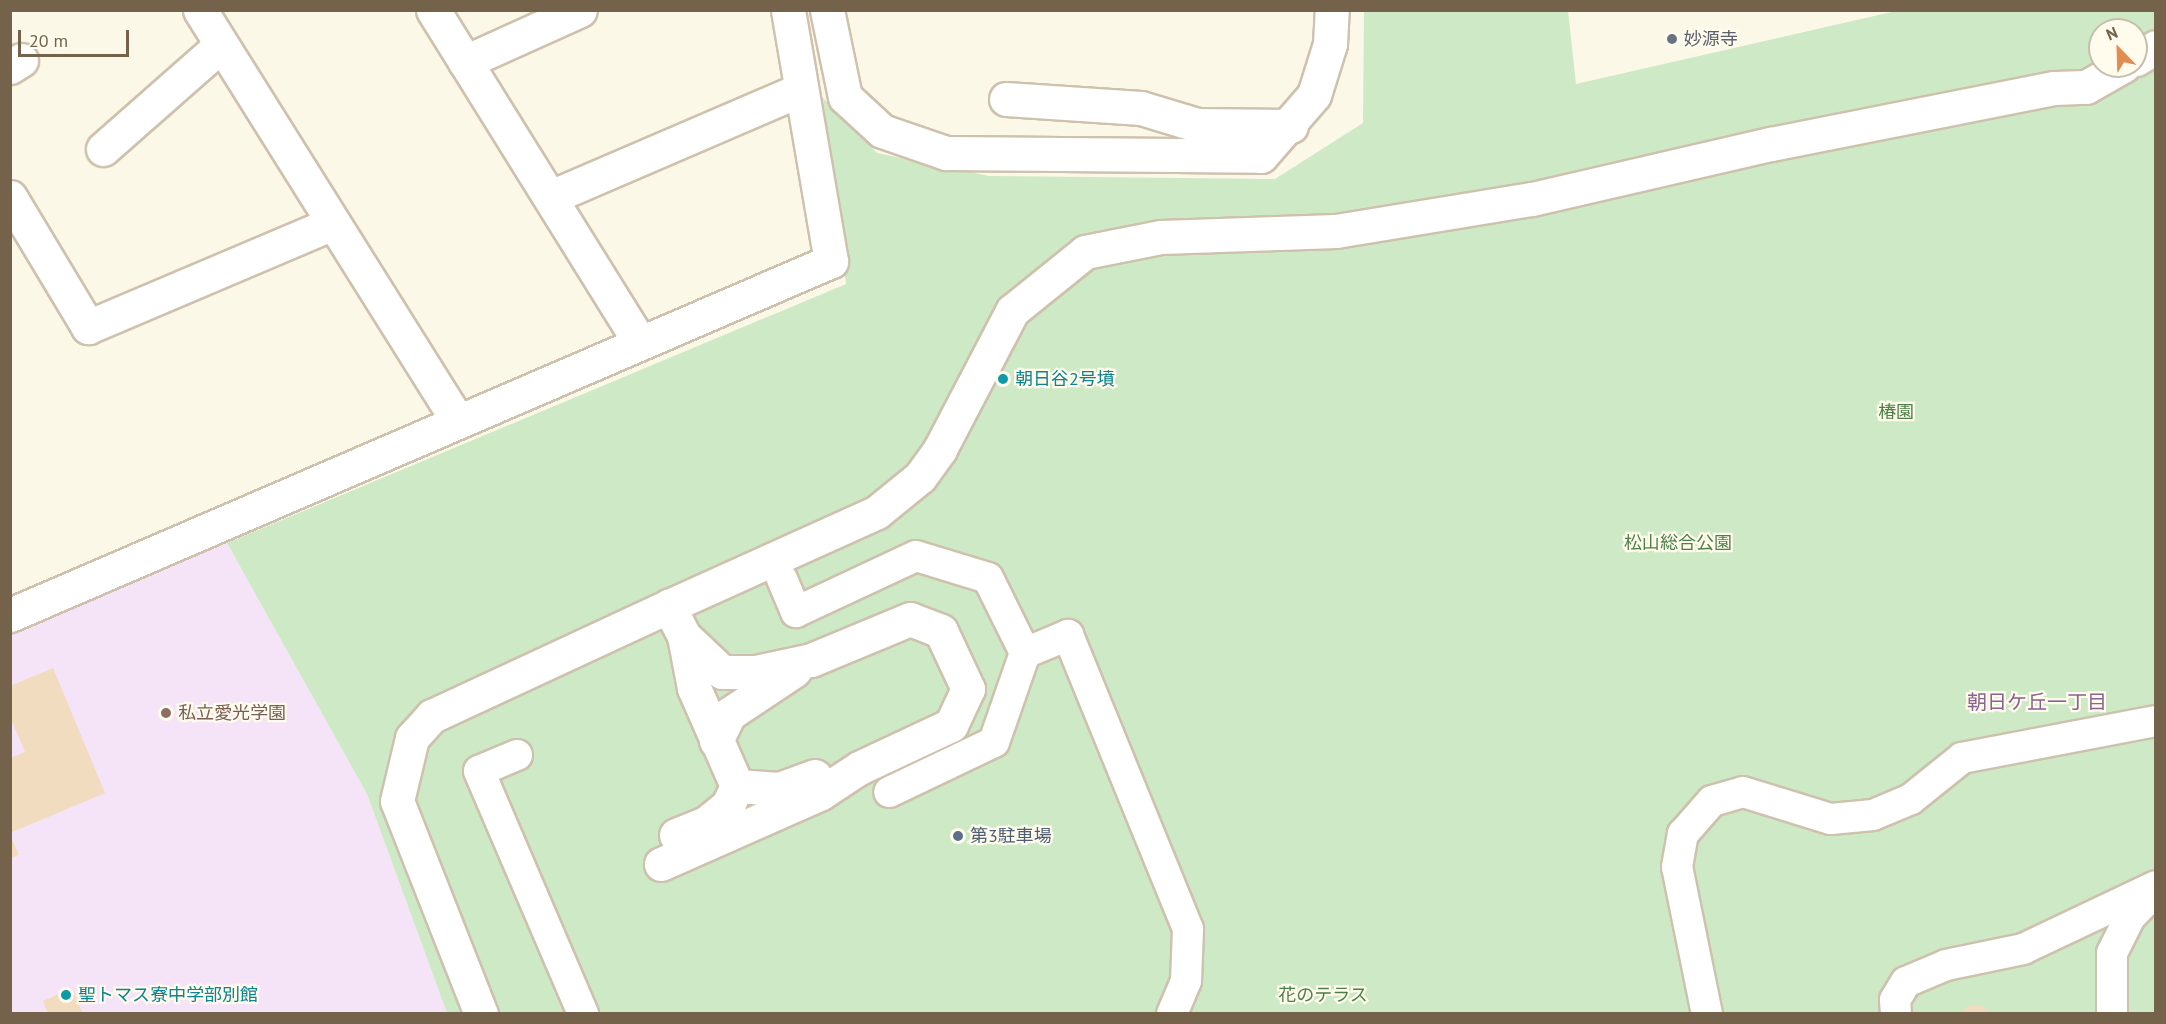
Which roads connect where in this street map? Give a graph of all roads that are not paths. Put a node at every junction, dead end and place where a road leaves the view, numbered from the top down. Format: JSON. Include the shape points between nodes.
{"nodes":[{"id":1,"x":200,"y":10,"type":"edge"},
{"id":2,"x":433,"y":10,"type":"edge"},
{"id":3,"x":580,"y":10,"type":"edge"},
{"id":4,"x":788,"y":10,"type":"edge"},
{"id":5,"x":827,"y":10,"type":"edge"},
{"id":6,"x":1332,"y":10,"type":"edge"},
{"id":7,"x":221,"y":45,"type":"junction"},
{"id":8,"x":465,"y":62,"type":"junction"},
{"id":9,"x":2102,"y":78,"type":"edge"},
{"id":10,"x":800,"y":90,"type":"junction"},
{"id":11,"x":1006,"y":99,"type":"dead end"},
{"id":12,"x":1291,"y":126,"type":"junction"},
{"id":13,"x":103,"y":149,"type":"dead end"},
{"id":14,"x":10,"y":197,"type":"edge"},
{"id":15,"x":551,"y":197,"type":"junction"},
{"id":16,"x":331,"y":224,"type":"junction"},
{"id":17,"x":640,"y":343,"type":"junction"},
{"id":18,"x":458,"y":422,"type":"junction"},
{"id":19,"x":782,"y":579,"type":"dead end"},
{"id":20,"x":669,"y":606,"type":"junction"},
{"id":21,"x":10,"y":615,"type":"edge"},
{"id":22,"x":684,"y":636,"type":"junction"},
{"id":23,"x":1025,"y":653,"type":"junction"},
{"id":24,"x":811,"y":660,"type":"junction"},
{"id":25,"x":2156,"y":721,"type":"edge"},
{"id":26,"x":716,"y":741,"type":"junction"},
{"id":27,"x":517,"y":755,"type":"dead end"},
{"id":28,"x":859,"y":768,"type":"junction"},
{"id":29,"x":737,"y":786,"type":"junction"},
{"id":30,"x":889,"y":792,"type":"dead end"},
{"id":31,"x":2156,"y":888,"type":"edge"},
{"id":32,"x":481,"y":1014,"type":"edge"},
{"id":33,"x":583,"y":1014,"type":"edge"},
{"id":34,"x":1172,"y":1014,"type":"edge"},
{"id":35,"x":1707,"y":1014,"type":"edge"},
{"id":36,"x":1896,"y":1014,"type":"edge"},
{"id":37,"x":2112,"y":1014,"type":"edge"}],
"edges":[{"from":1,"to":7,"type":"street"},
{"from":2,"to":8,"type":"street"},
{"from":3,"to":8,"type":"street"},
{"from":4,"to":10,"type":"street"},
{"from":5,"to":12,"type":"street","via":[[844,97],[882,131],[946,153],[1261,156]]},
{"from":6,"to":12,"type":"street","via":[[1330,44],[1314,95]]},
{"from":7,"to":13,"type":"street"},
{"from":7,"to":16,"type":"street"},
{"from":8,"to":15,"type":"street"},
{"from":9,"to":20,"type":"street","via":[[2086,87],[2054,88],[1772,144],[1532,199],[1336,231],[1161,237],[1086,252],[1012,311],[940,449],[895,499],[828,536]]},
{"from":10,"to":15,"type":"street"},
{"from":10,"to":17,"type":"street","via":[[831,261]]},
{"from":11,"to":12,"type":"street","via":[[1141,108],[1197,125]]},
{"from":14,"to":16,"type":"street","via":[[88,327]]},
{"from":15,"to":17,"type":"street"},
{"from":16,"to":18,"type":"street"},
{"from":17,"to":18,"type":"street"},
{"from":18,"to":21,"type":"street"},
{"from":19,"to":23,"type":"street","via":[[796,612],[915,556],[988,578]]},
{"from":20,"to":22,"type":"street"},
{"from":20,"to":32,"type":"street","via":[[432,716],[412,738],[397,801]]},
{"from":22,"to":24,"type":"street","via":[[722,672],[756,672]]},
{"from":22,"to":26,"type":"street","via":[[694,688]]},
{"from":23,"to":30,"type":"street","via":[[993,742]]},
{"from":23,"to":34,"type":"street","via":[[1068,635],[1175,896],[1188,929],[1186,981]]},
{"from":24,"to":26,"type":"street","via":[[729,714]]},
{"from":24,"to":28,"type":"street","via":[[910,619],[941,631],[968,689],[951,725]]},
{"from":25,"to":35,"type":"street","via":[[1962,758],[1911,799],[1873,815],[1831,819],[1743,792],[1712,801],[1683,834],[1677,867]]},
{"from":26,"to":29,"type":"street"},
{"from":27,"to":33,"type":"street","via":[[479,771]]},
{"from":28,"to":29,"type":"street","via":[[779,789]]},
{"from":28,"to":29,"type":"street","via":[[821,793],[656,854],[728,805]]},
{"from":31,"to":36,"type":"street","via":[[2057,936],[1946,965],[1906,982],[1895,1000]]},
{"from":31,"to":37,"type":"street","via":[[2130,917],[2112,953]]}]}
